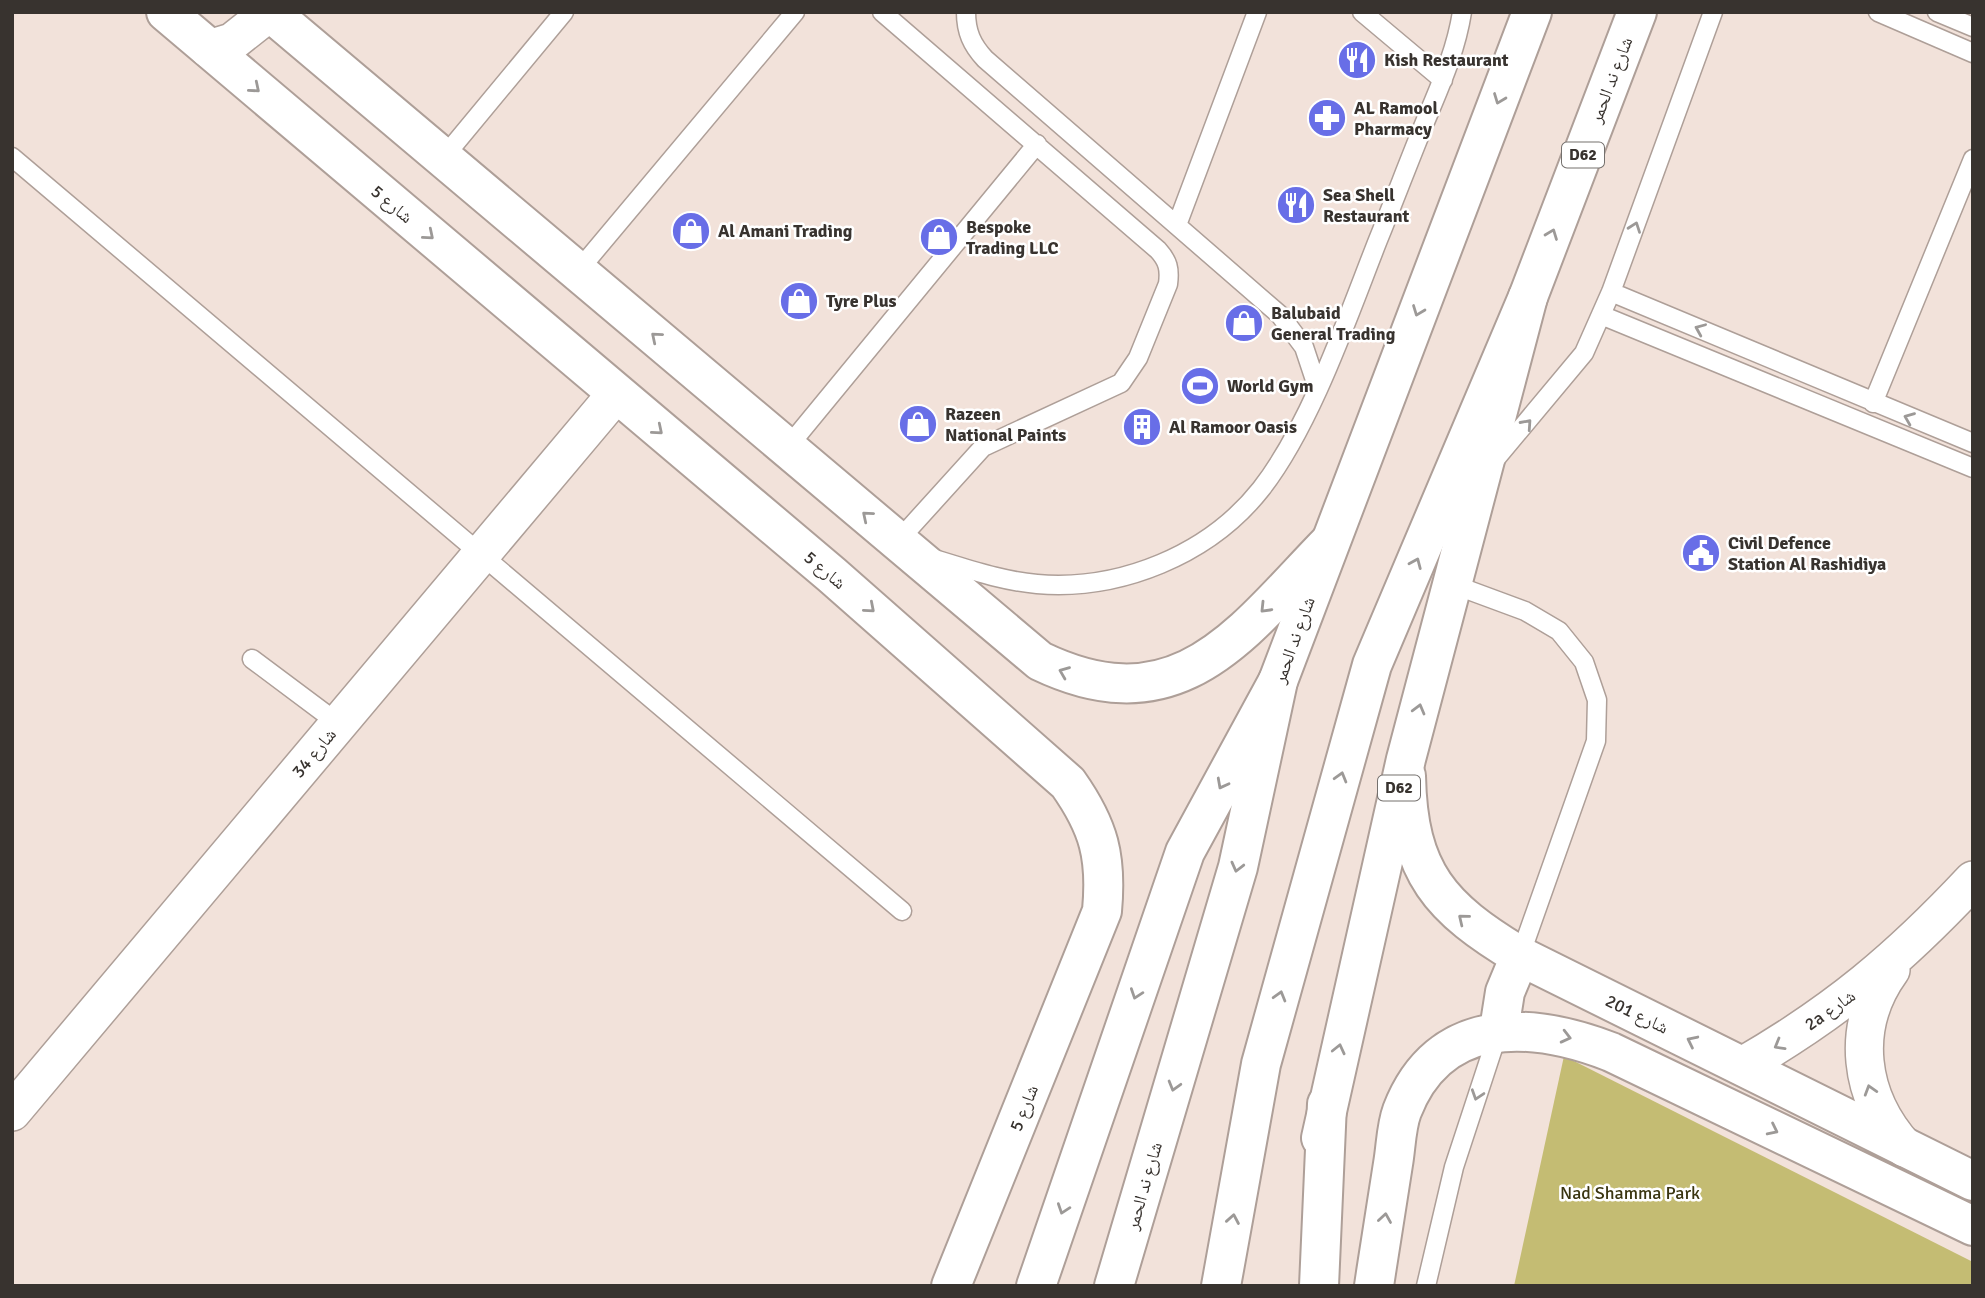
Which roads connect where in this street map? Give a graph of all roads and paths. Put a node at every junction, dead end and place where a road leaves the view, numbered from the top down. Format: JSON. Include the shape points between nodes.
{"nodes":[{"id":1,"x":166,"y":12,"type":"edge"},
{"id":2,"x":270,"y":12,"type":"edge"},
{"id":3,"x":565,"y":12,"type":"edge"},
{"id":4,"x":794,"y":12,"type":"edge"},
{"id":5,"x":882,"y":12,"type":"edge"},
{"id":6,"x":965,"y":12,"type":"edge"},
{"id":7,"x":1257,"y":12,"type":"edge"},
{"id":8,"x":1362,"y":12,"type":"edge"},
{"id":9,"x":1462,"y":12,"type":"edge"},
{"id":10,"x":1532,"y":12,"type":"edge"},
{"id":11,"x":1637,"y":12,"type":"edge"},
{"id":12,"x":1713,"y":12,"type":"edge"},
{"id":13,"x":1878,"y":12,"type":"edge"},
{"id":14,"x":1937,"y":12,"type":"edge"},
{"id":15,"x":1973,"y":27,"type":"edge"},
{"id":16,"x":209,"y":49,"type":"junction"},
{"id":17,"x":1973,"y":53,"type":"edge"},
{"id":18,"x":1443,"y":79,"type":"junction"},
{"id":19,"x":1037,"y":144,"type":"junction"},
{"id":20,"x":12,"y":157,"type":"edge"},
{"id":21,"x":443,"y":158,"type":"junction"},
{"id":22,"x":1973,"y":159,"type":"edge"},
{"id":23,"x":1177,"y":225,"type":"junction"},
{"id":24,"x":578,"y":271,"type":"junction"},
{"id":25,"x":1611,"y":292,"type":"junction"},
{"id":26,"x":1528,"y":298,"type":"junction"},
{"id":27,"x":1601,"y":315,"type":"junction"},
{"id":28,"x":1317,"y":386,"type":"junction"},
{"id":29,"x":616,"y":394,"type":"junction"},
{"id":30,"x":1873,"y":403,"type":"junction"},
{"id":31,"x":1973,"y":443,"type":"edge"},
{"id":32,"x":787,"y":448,"type":"junction"},
{"id":33,"x":1973,"y":468,"type":"edge"},
{"id":34,"x":1481,"y":475,"type":"junction"},
{"id":35,"x":1330,"y":542,"type":"junction"},
{"id":36,"x":903,"y":547,"type":"junction"},
{"id":37,"x":482,"y":555,"type":"junction"},
{"id":38,"x":1452,"y":584,"type":"junction"},
{"id":39,"x":252,"y":659,"type":"dead end"},
{"id":40,"x":1278,"y":681,"type":"junction"},
{"id":41,"x":339,"y":724,"type":"junction"},
{"id":42,"x":1406,"y":759,"type":"junction"},
{"id":43,"x":1973,"y":880,"type":"edge"},
{"id":44,"x":902,"y":911,"type":"dead end"},
{"id":45,"x":1911,"y":944,"type":"junction"},
{"id":46,"x":1520,"y":956,"type":"junction"},
{"id":47,"x":1499,"y":1030,"type":"junction"},
{"id":48,"x":1742,"y":1066,"type":"junction"},
{"id":49,"x":1326,"y":1104,"type":"junction"},
{"id":50,"x":12,"y":1112,"type":"edge"},
{"id":51,"x":1905,"y":1148,"type":"junction"},
{"id":52,"x":1973,"y":1181,"type":"edge"},
{"id":53,"x":1973,"y":1226,"type":"edge"},
{"id":54,"x":951,"y":1286,"type":"edge"},
{"id":55,"x":1036,"y":1286,"type":"edge"},
{"id":56,"x":1114,"y":1286,"type":"edge"},
{"id":57,"x":1221,"y":1286,"type":"edge"},
{"id":58,"x":1299,"y":1286,"type":"edge"},
{"id":59,"x":1319,"y":1286,"type":"edge"},
{"id":60,"x":1374,"y":1286,"type":"edge"},
{"id":61,"x":1426,"y":1286,"type":"edge"}],
"edges":[{"from":1,"to":16,"type":"main road","name":"شارع 5"},
{"from":2,"to":16,"type":"street","via":[[232,42]]},
{"from":2,"to":21,"type":"main road"},
{"from":3,"to":21,"type":"lane"},
{"from":4,"to":24,"type":"lane"},
{"from":5,"to":19,"type":"lane"},
{"from":6,"to":23,"type":"lane","via":[[974,47],[985,59]]},
{"from":7,"to":23,"type":"lane"},
{"from":8,"to":18,"type":"lane"},
{"from":9,"to":18,"type":"lane"},
{"from":10,"to":35,"type":"main road","name":"شارع ند الحمر","one_way":true},
{"from":26,"to":11,"type":"main road","name":"شارع ند الحمر","number":"D62","one_way":true},
{"from":25,"to":12,"type":"lane","one_way":true},
{"from":13,"to":17,"type":"lane"},
{"from":14,"to":15,"type":"lane"},
{"from":16,"to":29,"type":"main road","name":"شارع 5","one_way":true},
{"from":18,"to":28,"type":"lane"},
{"from":19,"to":32,"type":"lane"},
{"from":19,"to":36,"type":"lane","via":[[1166,259],[1168,284],[1138,358],[1121,383],[983,447]]},
{"from":20,"to":37,"type":"lane"},
{"from":21,"to":24,"type":"main road"},
{"from":22,"to":30,"type":"lane"},
{"from":23,"to":28,"type":"lane","via":[[1293,330]]},
{"from":32,"to":24,"type":"main road","one_way":true},
{"from":25,"to":27,"type":"lane"},
{"from":30,"to":25,"type":"lane","one_way":true},
{"from":26,"to":34,"type":"main road","name":"شارع ند الحمر","number":"D62"},
{"from":57,"to":26,"type":"main road","one_way":true,"via":[[1261,1063],[1372,665]]},
{"from":27,"to":33,"type":"lane"},
{"from":34,"to":27,"type":"lane","one_way":true,"via":[[1584,353]]},
{"from":28,"to":36,"type":"lane","via":[[1276,467],[1242,510],[1198,544],[1146,570],[1091,584],[1034,584],[1005,580]]},
{"from":29,"to":37,"type":"street","name":"شارع 34"},
{"from":29,"to":54,"type":"main road","name":"شارع 5","one_way":true,"via":[[832,575],[1068,783],[1088,811],[1100,843],[1105,877],[1102,911]]},
{"from":31,"to":30,"type":"lane","one_way":true},
{"from":36,"to":32,"type":"main road","one_way":true},
{"from":34,"to":38,"type":"main road","name":"شارع ند الحمر","number":"D62"},
{"from":35,"to":36,"type":"main road","one_way":true,"via":[[1213,657],[1186,672],[1127,685],[1068,674],[1041,661]]},
{"from":35,"to":40,"type":"main road","name":"شارع ند الحمر"},
{"from":37,"to":41,"type":"street","name":"شارع 34"},
{"from":37,"to":44,"type":"lane"},
{"from":42,"to":38,"type":"main road","name":"شارع ند الحمر","number":"D62","one_way":true},
{"from":38,"to":46,"type":"lane","via":[[1525,611],[1559,631],[1584,662],[1597,700],[1596,741]]},
{"from":39,"to":41,"type":"lane"},
{"from":40,"to":55,"type":"main road","one_way":true,"via":[[1185,852]]},
{"from":40,"to":56,"type":"main road","name":"شارع ند الحمر","one_way":true,"via":[[1238,867]]},
{"from":41,"to":50,"type":"street","name":"شارع 34"},
{"from":46,"to":42,"type":"main road","name":"شارع 201","one_way":true,"via":[[1480,933],[1451,909],[1435,888],[1412,837],[1406,808]]},
{"from":49,"to":42,"type":"main road","name":"شارع ند الحمر","number":"D62","one_way":true},
{"from":43,"to":45,"type":"street","name":"2a شارع"},
{"from":45,"to":48,"type":"street","name":"2a شارع","one_way":true,"via":[[1831,1011]]},
{"from":51,"to":45,"type":"street","name":"2a شارع","one_way":true,"via":[[1877,1111],[1864,1043],[1874,998]]},
{"from":46,"to":47,"type":"main road","via":[[1505,992]]},
{"from":48,"to":46,"type":"main road","name":"شارع 201","one_way":true},
{"from":47,"to":53,"type":"main road","one_way":true,"via":[[1556,1034],[1611,1052]]},
{"from":60,"to":47,"type":"main road","one_way":true,"via":[[1401,1113],[1415,1083],[1439,1057],[1467,1039]]},
{"from":47,"to":61,"type":"lane","one_way":true,"via":[[1454,1167]]},
{"from":48,"to":51,"type":"main road","name":"شارع 201"},
{"from":49,"to":58,"type":"main road","name":"شارع ند الحمر","number":"D62"},
{"from":49,"to":59,"type":"main road"},
{"from":51,"to":52,"type":"main road","name":"شارع 201"}]}
